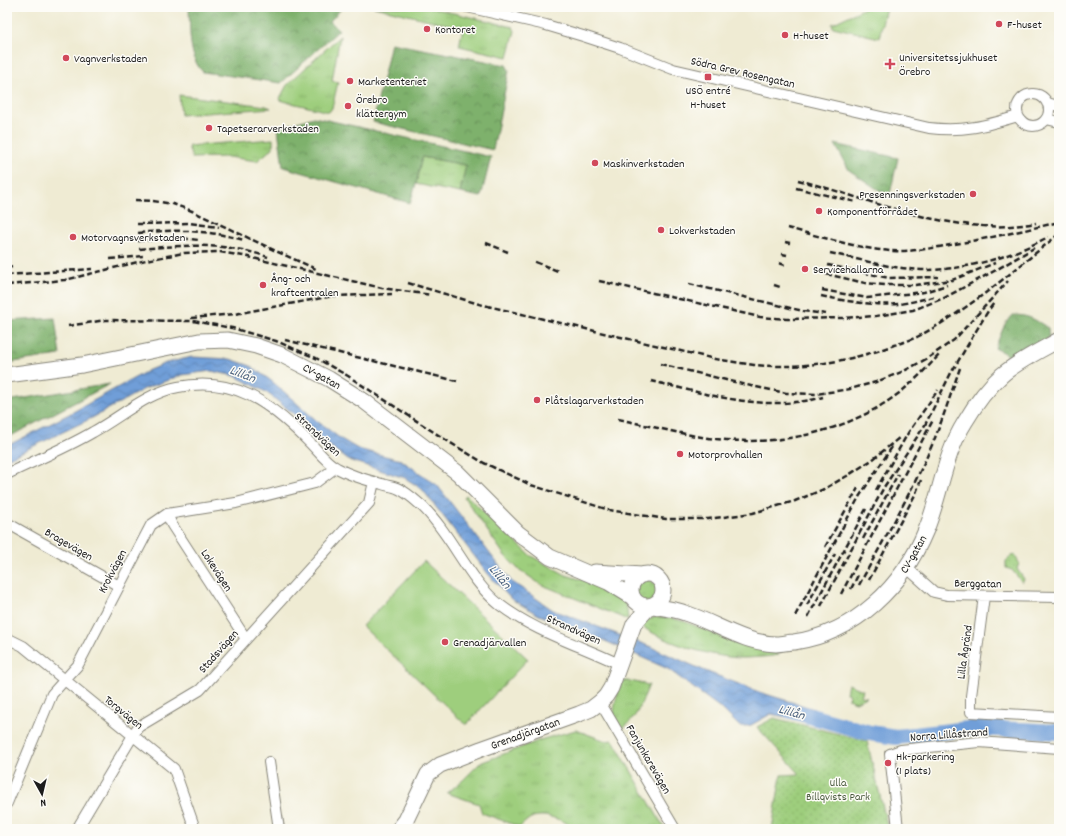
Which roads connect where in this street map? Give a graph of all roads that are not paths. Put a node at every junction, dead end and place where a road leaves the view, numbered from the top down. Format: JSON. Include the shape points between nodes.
{"nodes":[{"id":1,"x":467,"y":7,"type":"edge"},
{"id":2,"x":1047,"y":103,"type":"junction"},
{"id":3,"x":1059,"y":106,"type":"edge"},
{"id":4,"x":1018,"y":116,"type":"junction"},
{"id":5,"x":1046,"y":119,"type":"junction"},
{"id":6,"x":1059,"y":122,"type":"edge"},
{"id":7,"x":1059,"y":340,"type":"edge"},
{"id":8,"x":7,"y":375,"type":"edge"},
{"id":9,"x":335,"y":468,"type":"junction"},
{"id":10,"x":7,"y":474,"type":"edge"},
{"id":11,"x":374,"y":482,"type":"junction"},
{"id":12,"x":167,"y":514,"type":"junction"},
{"id":13,"x":7,"y":523,"type":"edge"},
{"id":14,"x":906,"y":567,"type":"junction"},
{"id":15,"x":580,"y":570,"type":"junction"},
{"id":16,"x":642,"y":574,"type":"junction"},
{"id":17,"x":119,"y":586,"type":"junction"},
{"id":18,"x":663,"y":589,"type":"junction"},
{"id":19,"x":984,"y":596,"type":"junction"},
{"id":20,"x":1059,"y":597,"type":"edge"},
{"id":21,"x":632,"y":598,"type":"junction"},
{"id":22,"x":651,"y":606,"type":"junction"},
{"id":23,"x":685,"y":612,"type":"junction"},
{"id":24,"x":631,"y":631,"type":"junction"},
{"id":25,"x":7,"y":638,"type":"edge"},
{"id":26,"x":246,"y":639,"type":"junction"},
{"id":27,"x":621,"y":659,"type":"junction"},
{"id":28,"x":64,"y":680,"type":"junction"},
{"id":29,"x":600,"y":702,"type":"junction"},
{"id":30,"x":1059,"y":716,"type":"edge"},
{"id":31,"x":133,"y":735,"type":"junction"},
{"id":32,"x":1059,"y":748,"type":"edge"},
{"id":33,"x":270,"y":762,"type":"dead end"},
{"id":34,"x":7,"y":803,"type":"edge"},
{"id":35,"x":77,"y":829,"type":"edge"},
{"id":36,"x":195,"y":829,"type":"edge"},
{"id":37,"x":279,"y":829,"type":"edge"},
{"id":38,"x":399,"y":829,"type":"edge"},
{"id":39,"x":674,"y":829,"type":"edge"},
{"id":40,"x":898,"y":829,"type":"edge"}],
"edges":[{"from":1,"to":4,"type":"street","name":"Södra Grev Rosengatan","via":[[583,36],[673,69],[929,128],[970,129]]},
{"from":2,"to":3,"type":"street"},
{"from":2,"to":4,"type":"street","via":[[1042,97],[1026,96],[1018,104]]},
{"from":2,"to":5,"type":"street"},
{"from":4,"to":5,"type":"street","via":[[1024,124],[1030,126],[1040,124]]},
{"from":5,"to":6,"type":"street"},
{"from":7,"to":14,"type":"street","name":"CV-gatan","via":[[1003,374],[981,398],[964,423],[949,454],[926,530]]},
{"from":8,"to":15,"type":"street","name":"CV-gatan","via":[[95,363],[199,340],[228,340],[256,346],[304,366],[364,401],[458,473],[518,533],[550,557]]},
{"from":9,"to":10,"type":"street","name":"Strandvägen","via":[[291,425],[262,402],[227,387],[202,384],[176,387],[150,397],[92,433]]},
{"from":9,"to":11,"type":"street","name":"Strandvägen"},
{"from":9,"to":12,"type":"street","name":"Krokvägen","via":[[315,483],[236,503]]},
{"from":11,"to":26,"type":"street","name":"Stadsvägen","via":[[369,504]]},
{"from":11,"to":27,"type":"street","name":"Strandvägen","via":[[399,489],[423,508],[439,525],[478,581],[499,604],[526,622]]},
{"from":12,"to":17,"type":"street","name":"Krokvägen","via":[[151,524]]},
{"from":12,"to":26,"type":"street","name":"Lokevägen"},
{"from":13,"to":17,"type":"street","name":"Bragevägen"},
{"from":14,"to":19,"type":"street","name":"Berggatan","via":[[934,592]]},
{"from":14,"to":23,"type":"street","name":"CV-gatan","via":[[886,593],[862,614],[835,630],[809,640],[777,644],[761,642]]},
{"from":15,"to":16,"type":"street","name":"CV-gatan"},
{"from":15,"to":21,"type":"street","name":"CV-gatan","via":[[608,582]]},
{"from":16,"to":18,"type":"street","via":[[657,578]]},
{"from":16,"to":21,"type":"street","via":[[631,585]]},
{"from":17,"to":28,"type":"street","name":"Krokvägen","via":[[78,665]]},
{"from":18,"to":22,"type":"street","via":[[661,599]]},
{"from":18,"to":23,"type":"street","name":"CV-gatan","via":[[673,603]]},
{"from":19,"to":20,"type":"street","name":"Berggatan"},
{"from":19,"to":30,"type":"street","name":"Lilla Ågränd","via":[[971,712]]},
{"from":21,"to":22,"type":"street","via":[[641,606]]},
{"from":21,"to":24,"type":"street","name":"Grenadjärgatan"},
{"from":22,"to":23,"type":"street","name":"CV-gatan"},
{"from":22,"to":24,"type":"street","name":"Grenadjärgatan"},
{"from":24,"to":27,"type":"street","name":"Grenadjärgatan"},
{"from":25,"to":28,"type":"street","name":"Torgvägen","via":[[23,646]]},
{"from":26,"to":31,"type":"street","name":"Stadsvägen","via":[[200,690],[138,727]]},
{"from":27,"to":29,"type":"street","name":"Grenadjärgatan","via":[[610,688]]},
{"from":28,"to":31,"type":"street","name":"Torgvägen"},
{"from":28,"to":34,"type":"street","name":"Krokvägen","via":[[52,694]]},
{"from":29,"to":38,"type":"street","name":"Grenadjärgatan","via":[[579,714],[440,765],[428,774]]},
{"from":29,"to":39,"type":"street","name":"Fanjunkarevägen"},
{"from":31,"to":35,"type":"street","name":"Stadsvägen"},
{"from":31,"to":36,"type":"street","name":"Torgvägen","via":[[174,769]]},
{"from":32,"to":40,"type":"street","name":"Norra Lillåstrand","via":[[974,743],[901,750],[890,754]]},
{"from":33,"to":37,"type":"street"}]}
